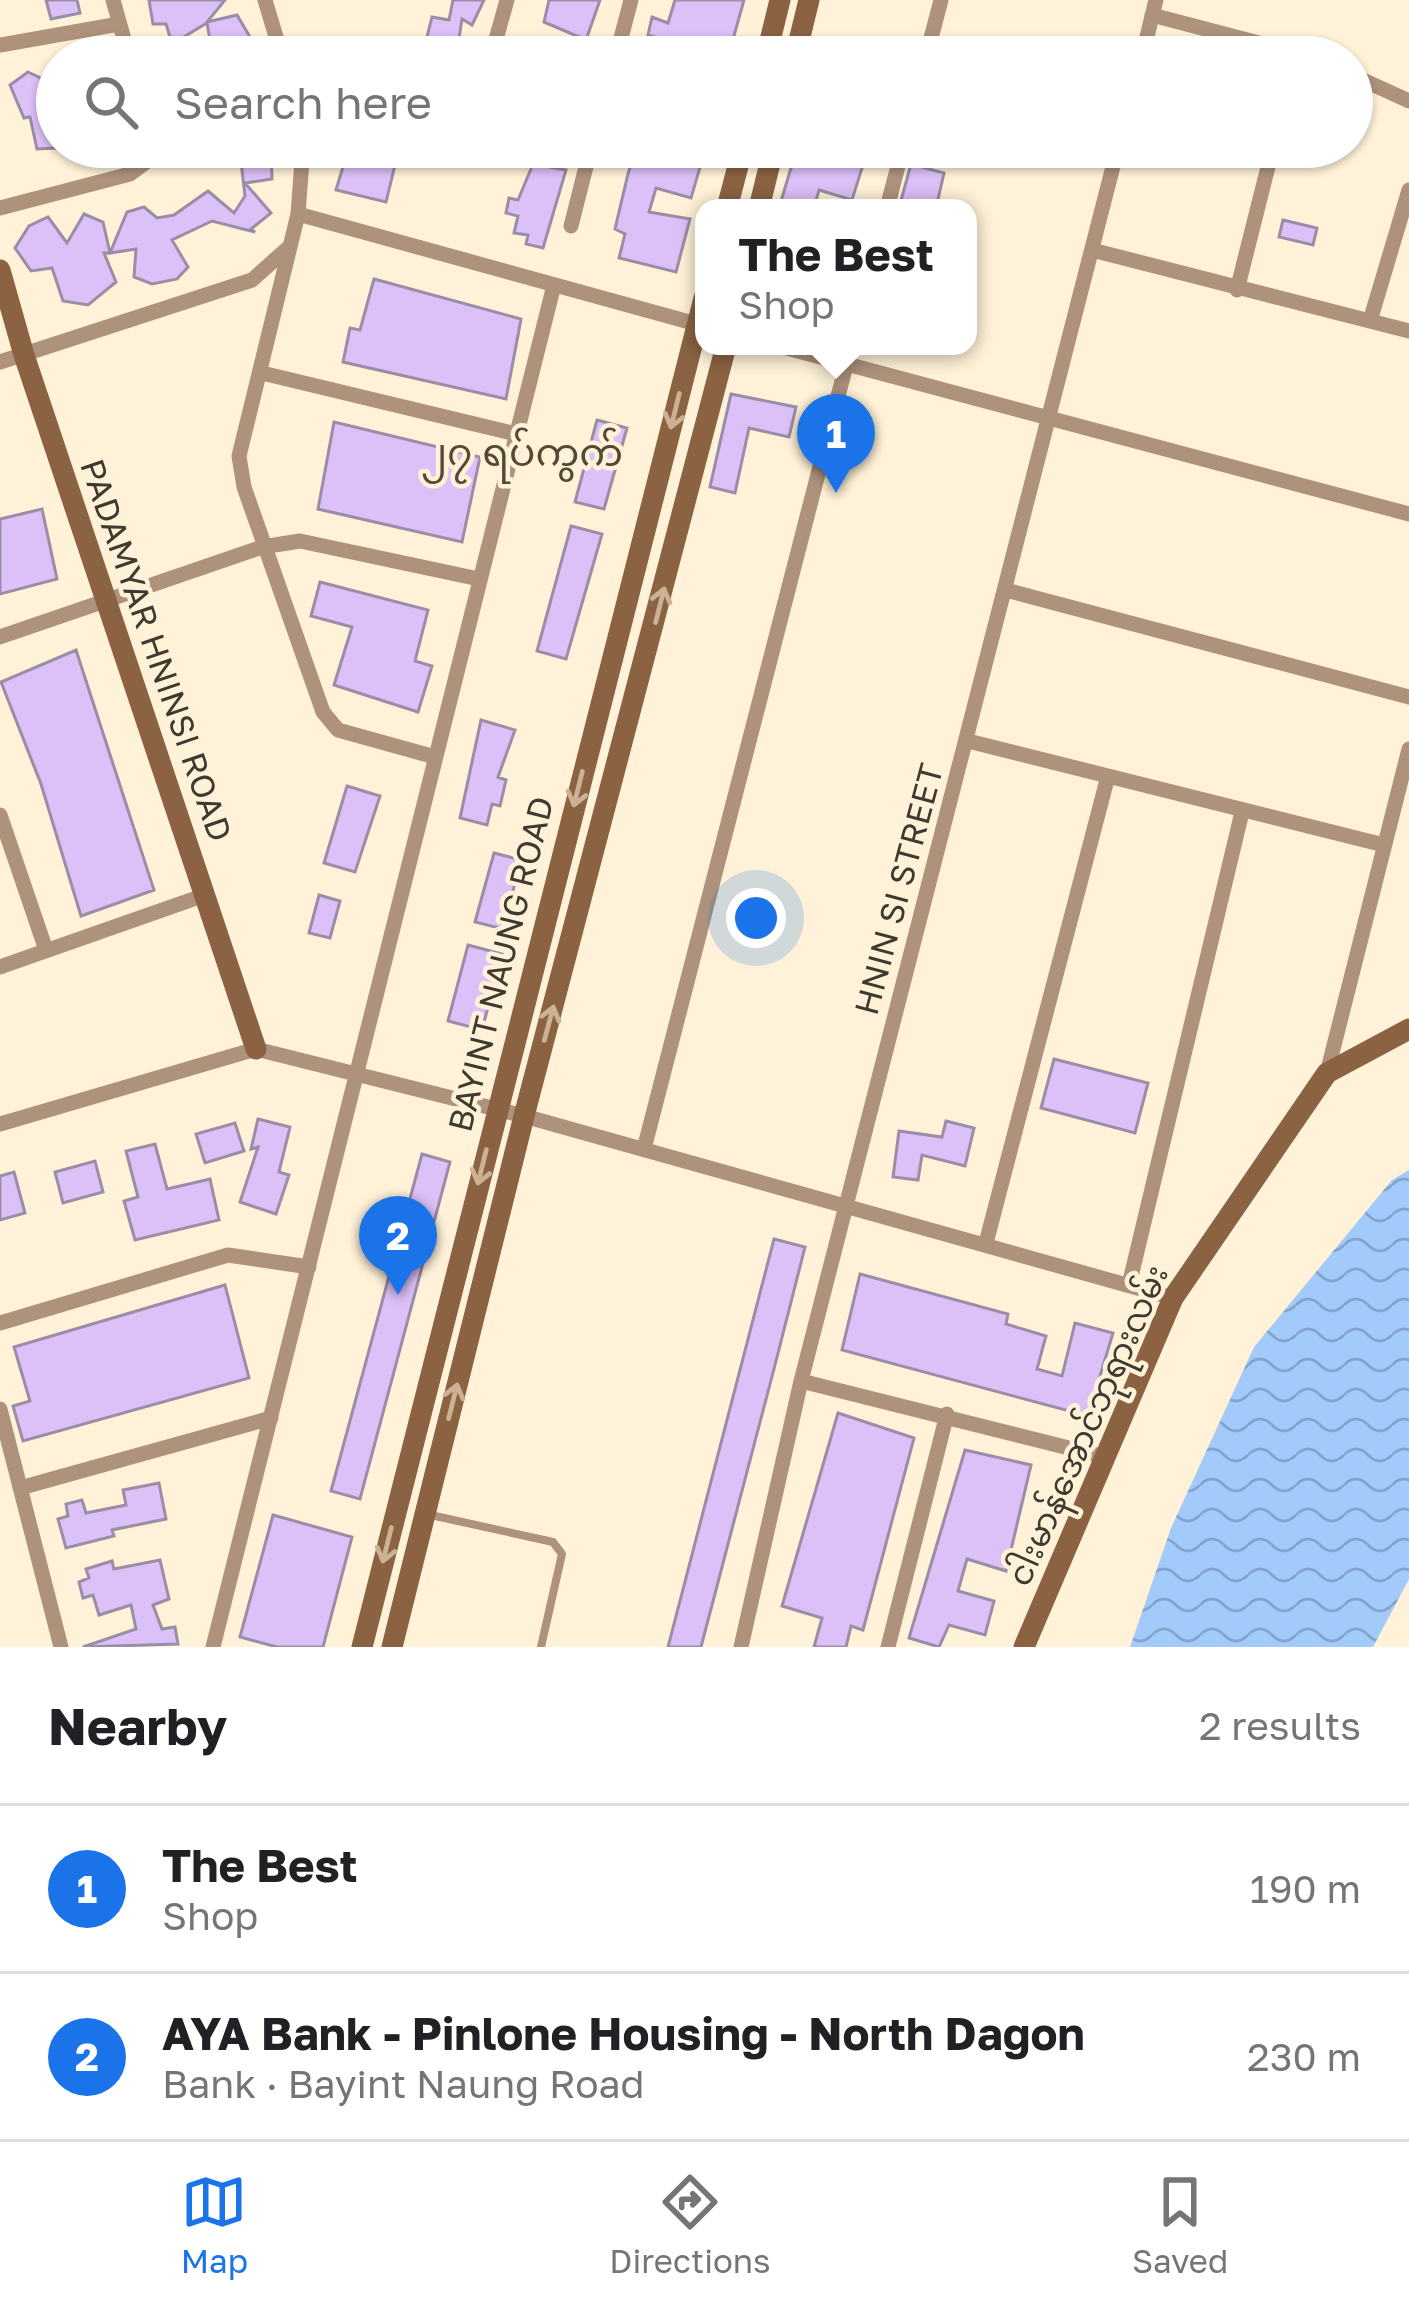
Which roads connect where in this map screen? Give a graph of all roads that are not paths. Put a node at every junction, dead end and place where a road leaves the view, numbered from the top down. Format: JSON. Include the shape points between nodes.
{"nodes":[{"id":1,"x":113,"y":0,"type":"edge"},
{"id":2,"x":265,"y":0,"type":"edge"},
{"id":3,"x":506,"y":0,"type":"edge"},
{"id":4,"x":631,"y":0,"type":"edge"},
{"id":5,"x":780,"y":0,"type":"edge"},
{"id":6,"x":809,"y":0,"type":"edge"},
{"id":7,"x":941,"y":0,"type":"edge"},
{"id":8,"x":1154,"y":8,"type":"edge"},
{"id":9,"x":119,"y":24,"type":"junction"},
{"id":10,"x":51,"y":36,"type":"edge"},
{"id":11,"x":123,"y":36,"type":"edge"},
{"id":12,"x":275,"y":36,"type":"edge"},
{"id":13,"x":497,"y":36,"type":"edge"},
{"id":14,"x":622,"y":36,"type":"edge"},
{"id":15,"x":771,"y":36,"type":"edge"},
{"id":16,"x":800,"y":36,"type":"edge"},
{"id":17,"x":932,"y":36,"type":"edge"},
{"id":18,"x":1242,"y":36,"type":"edge"},
{"id":19,"x":36,"y":39,"type":"edge"},
{"id":20,"x":0,"y":45,"type":"edge"},
{"id":21,"x":1373,"y":84,"type":"edge"},
{"id":22,"x":1409,"y":100,"type":"edge"},
{"id":23,"x":138,"y":168,"type":"edge"},
{"id":24,"x":301,"y":168,"type":"edge"},
{"id":25,"x":586,"y":168,"type":"edge"},
{"id":26,"x":737,"y":168,"type":"edge"},
{"id":27,"x":769,"y":168,"type":"edge"},
{"id":28,"x":897,"y":168,"type":"edge"},
{"id":29,"x":1113,"y":168,"type":"edge"},
{"id":30,"x":1268,"y":168,"type":"edge"},
{"id":31,"x":1409,"y":190,"type":"edge"},
{"id":32,"x":729,"y":199,"type":"edge"},
{"id":33,"x":761,"y":199,"type":"edge"},
{"id":34,"x":889,"y":199,"type":"edge"},
{"id":35,"x":0,"y":208,"type":"edge"},
{"id":36,"x":298,"y":214,"type":"junction"},
{"id":37,"x":571,"y":226,"type":"dead end"},
{"id":38,"x":291,"y":245,"type":"junction"},
{"id":39,"x":1092,"y":250,"type":"junction"},
{"id":40,"x":0,"y":270,"type":"edge"},
{"id":41,"x":554,"y":285,"type":"junction"},
{"id":42,"x":1237,"y":290,"type":"junction"},
{"id":43,"x":1370,"y":321,"type":"junction"},
{"id":44,"x":695,"y":324,"type":"edge"},
{"id":45,"x":1409,"y":331,"type":"edge"},
{"id":46,"x":695,"y":348,"type":"edge"},
{"id":47,"x":724,"y":355,"type":"edge"},
{"id":48,"x":849,"y":355,"type":"edge"},
{"id":49,"x":24,"y":356,"type":"junction"},
{"id":50,"x":0,"y":362,"type":"edge"},
{"id":51,"x":262,"y":373,"type":"junction"},
{"id":52,"x":1049,"y":422,"type":"junction"},
{"id":53,"x":516,"y":434,"type":"junction"},
{"id":54,"x":1409,"y":514,"type":"edge"},
{"id":55,"x":262,"y":547,"type":"junction"},
{"id":56,"x":478,"y":579,"type":"junction"},
{"id":57,"x":1006,"y":590,"type":"junction"},
{"id":58,"x":106,"y":600,"type":"junction"},
{"id":59,"x":0,"y":637,"type":"edge"},
{"id":60,"x":608,"y":672,"type":"junction"},
{"id":61,"x":640,"y":681,"type":"junction"},
{"id":62,"x":1409,"y":697,"type":"edge"},
{"id":63,"x":968,"y":741,"type":"junction"},
{"id":64,"x":1409,"y":749,"type":"edge"},
{"id":65,"x":435,"y":757,"type":"junction"},
{"id":66,"x":1108,"y":776,"type":"junction"},
{"id":67,"x":1242,"y":812,"type":"junction"},
{"id":68,"x":0,"y":815,"type":"edge"},
{"id":69,"x":1384,"y":845,"type":"junction"},
{"id":70,"x":205,"y":895,"type":"junction"},
{"id":71,"x":46,"y":950,"type":"junction"},
{"id":72,"x":0,"y":967,"type":"edge"},
{"id":73,"x":1409,"y":1029,"type":"edge"},
{"id":74,"x":256,"y":1049,"type":"junction"},
{"id":75,"x":358,"y":1073,"type":"junction"},
{"id":76,"x":1327,"y":1073,"type":"junction"},
{"id":77,"x":496,"y":1110,"type":"junction"},
{"id":78,"x":524,"y":1116,"type":"junction"},
{"id":79,"x":0,"y":1124,"type":"edge"},
{"id":80,"x":644,"y":1148,"type":"junction"},
{"id":81,"x":845,"y":1208,"type":"junction"},
{"id":82,"x":986,"y":1243,"type":"junction"},
{"id":83,"x":309,"y":1267,"type":"junction"},
{"id":84,"x":1129,"y":1285,"type":"junction"},
{"id":85,"x":1174,"y":1298,"type":"junction"},
{"id":86,"x":0,"y":1324,"type":"edge"},
{"id":87,"x":801,"y":1382,"type":"junction"},
{"id":88,"x":0,"y":1409,"type":"edge"},
{"id":89,"x":947,"y":1414,"type":"junction"},
{"id":90,"x":271,"y":1418,"type":"junction"},
{"id":91,"x":1101,"y":1456,"type":"junction"},
{"id":92,"x":20,"y":1488,"type":"junction"},
{"id":93,"x":424,"y":1514,"type":"junction"},
{"id":94,"x":61,"y":1647,"type":"edge"},
{"id":95,"x":213,"y":1647,"type":"edge"},
{"id":96,"x":362,"y":1647,"type":"edge"},
{"id":97,"x":392,"y":1647,"type":"edge"},
{"id":98,"x":541,"y":1647,"type":"edge"},
{"id":99,"x":740,"y":1647,"type":"edge"},
{"id":100,"x":888,"y":1647,"type":"edge"},
{"id":101,"x":1024,"y":1647,"type":"edge"}],
"edges":[{"from":1,"to":9,"type":"street"},
{"from":2,"to":12,"type":"street"},
{"from":3,"to":13,"type":"street"},
{"from":4,"to":14,"type":"street"},
{"from":5,"to":15,"type":"main road"},
{"from":6,"to":16,"type":"main road"},
{"from":7,"to":17,"type":"street"},
{"from":8,"to":18,"type":"street"},
{"from":9,"to":10,"type":"street"},
{"from":9,"to":11,"type":"street"},
{"from":19,"to":20,"type":"street"},
{"from":21,"to":22,"type":"street"},
{"from":23,"to":35,"type":"street"},
{"from":24,"to":36,"type":"street"},
{"from":25,"to":37,"type":"street"},
{"from":26,"to":32,"type":"main road"},
{"from":27,"to":33,"type":"main road"},
{"from":28,"to":34,"type":"street"},
{"from":29,"to":39,"type":"street","name":"HNIN SI STREET"},
{"from":30,"to":42,"type":"street"},
{"from":31,"to":43,"type":"street"},
{"from":36,"to":38,"type":"street"},
{"from":36,"to":41,"type":"street"},
{"from":38,"to":49,"type":"street","via":[[252,280]]},
{"from":38,"to":51,"type":"street"},
{"from":39,"to":42,"type":"street"},
{"from":39,"to":52,"type":"street","name":"HNIN SI STREET"},
{"from":40,"to":49,"type":"main road","name":"PADAMYAR HNINSI ROAD"},
{"from":41,"to":44,"type":"street"},
{"from":41,"to":53,"type":"street"},
{"from":42,"to":43,"type":"street"},
{"from":43,"to":45,"type":"street"},
{"from":46,"to":60,"type":"main road","name":"BAYINT NAUNG ROAD","one_way":true},
{"from":61,"to":47,"type":"main road","name":"BAYINT NAUNG ROAD","one_way":true},
{"from":48,"to":52,"type":"street"},
{"from":48,"to":80,"type":"street"},
{"from":49,"to":50,"type":"street"},
{"from":49,"to":58,"type":"main road","name":"PADAMYAR HNINSI ROAD"},
{"from":51,"to":53,"type":"street"},
{"from":51,"to":55,"type":"street","via":[[239,456]]},
{"from":52,"to":54,"type":"street"},
{"from":52,"to":57,"type":"street","name":"HNIN SI STREET"},
{"from":53,"to":56,"type":"street"},
{"from":55,"to":56,"type":"street","via":[[300,541]]},
{"from":55,"to":58,"type":"street"},
{"from":55,"to":65,"type":"street","via":[[323,712],[338,730]]},
{"from":56,"to":65,"type":"street"},
{"from":57,"to":62,"type":"street"},
{"from":57,"to":63,"type":"street","name":"HNIN SI STREET"},
{"from":58,"to":59,"type":"street"},
{"from":58,"to":70,"type":"main road","name":"PADAMYAR HNINSI ROAD"},
{"from":60,"to":61,"type":"main road"},
{"from":60,"to":77,"type":"main road","name":"BAYINT NAUNG ROAD","one_way":true},
{"from":78,"to":61,"type":"main road","name":"BAYINT NAUNG ROAD","one_way":true},
{"from":63,"to":66,"type":"street"},
{"from":63,"to":81,"type":"street","name":"HNIN SI STREET"},
{"from":64,"to":69,"type":"street"},
{"from":65,"to":75,"type":"street"},
{"from":66,"to":67,"type":"street"},
{"from":66,"to":82,"type":"street"},
{"from":67,"to":69,"type":"street"},
{"from":67,"to":84,"type":"street"},
{"from":68,"to":71,"type":"street"},
{"from":69,"to":76,"type":"street"},
{"from":70,"to":71,"type":"street"},
{"from":70,"to":74,"type":"main road","name":"PADAMYAR HNINSI ROAD"},
{"from":71,"to":72,"type":"street"},
{"from":73,"to":76,"type":"main road","name":"ငါးမာန်အောင်ဘုရားလမ်း"},
{"from":74,"to":75,"type":"street"},
{"from":74,"to":79,"type":"street"},
{"from":75,"to":77,"type":"street"},
{"from":75,"to":83,"type":"street"},
{"from":76,"to":85,"type":"main road","name":"ငါးမာန်အောင်ဘုရားလမ်း"},
{"from":77,"to":78,"type":"street"},
{"from":77,"to":96,"type":"main road","name":"BAYINT NAUNG ROAD","one_way":true},
{"from":78,"to":80,"type":"street"},
{"from":93,"to":78,"type":"main road","name":"BAYINT NAUNG ROAD","one_way":true},
{"from":80,"to":81,"type":"street"},
{"from":81,"to":82,"type":"street"},
{"from":81,"to":87,"type":"street","name":"HNIN SI STREET"},
{"from":82,"to":84,"type":"street"},
{"from":83,"to":86,"type":"street","via":[[228,1256]]},
{"from":83,"to":90,"type":"street"},
{"from":84,"to":85,"type":"street"},
{"from":85,"to":91,"type":"main road","name":"ငါးမာန်အောင်ဘုရားလမ်း"},
{"from":87,"to":89,"type":"street"},
{"from":87,"to":99,"type":"street","name":"HNIN SI STREET"},
{"from":88,"to":92,"type":"street"},
{"from":89,"to":91,"type":"street"},
{"from":89,"to":100,"type":"street"},
{"from":90,"to":92,"type":"street"},
{"from":90,"to":95,"type":"street"},
{"from":91,"to":101,"type":"main road","name":"ငါးမာန်အောင်ဘုရားလမ်း"},
{"from":92,"to":94,"type":"street"},
{"from":93,"to":97,"type":"main road","name":"BAYINT NAUNG ROAD"},
{"from":93,"to":98,"type":"lane","via":[[553,1542],[562,1554],[560,1572]]}]}
